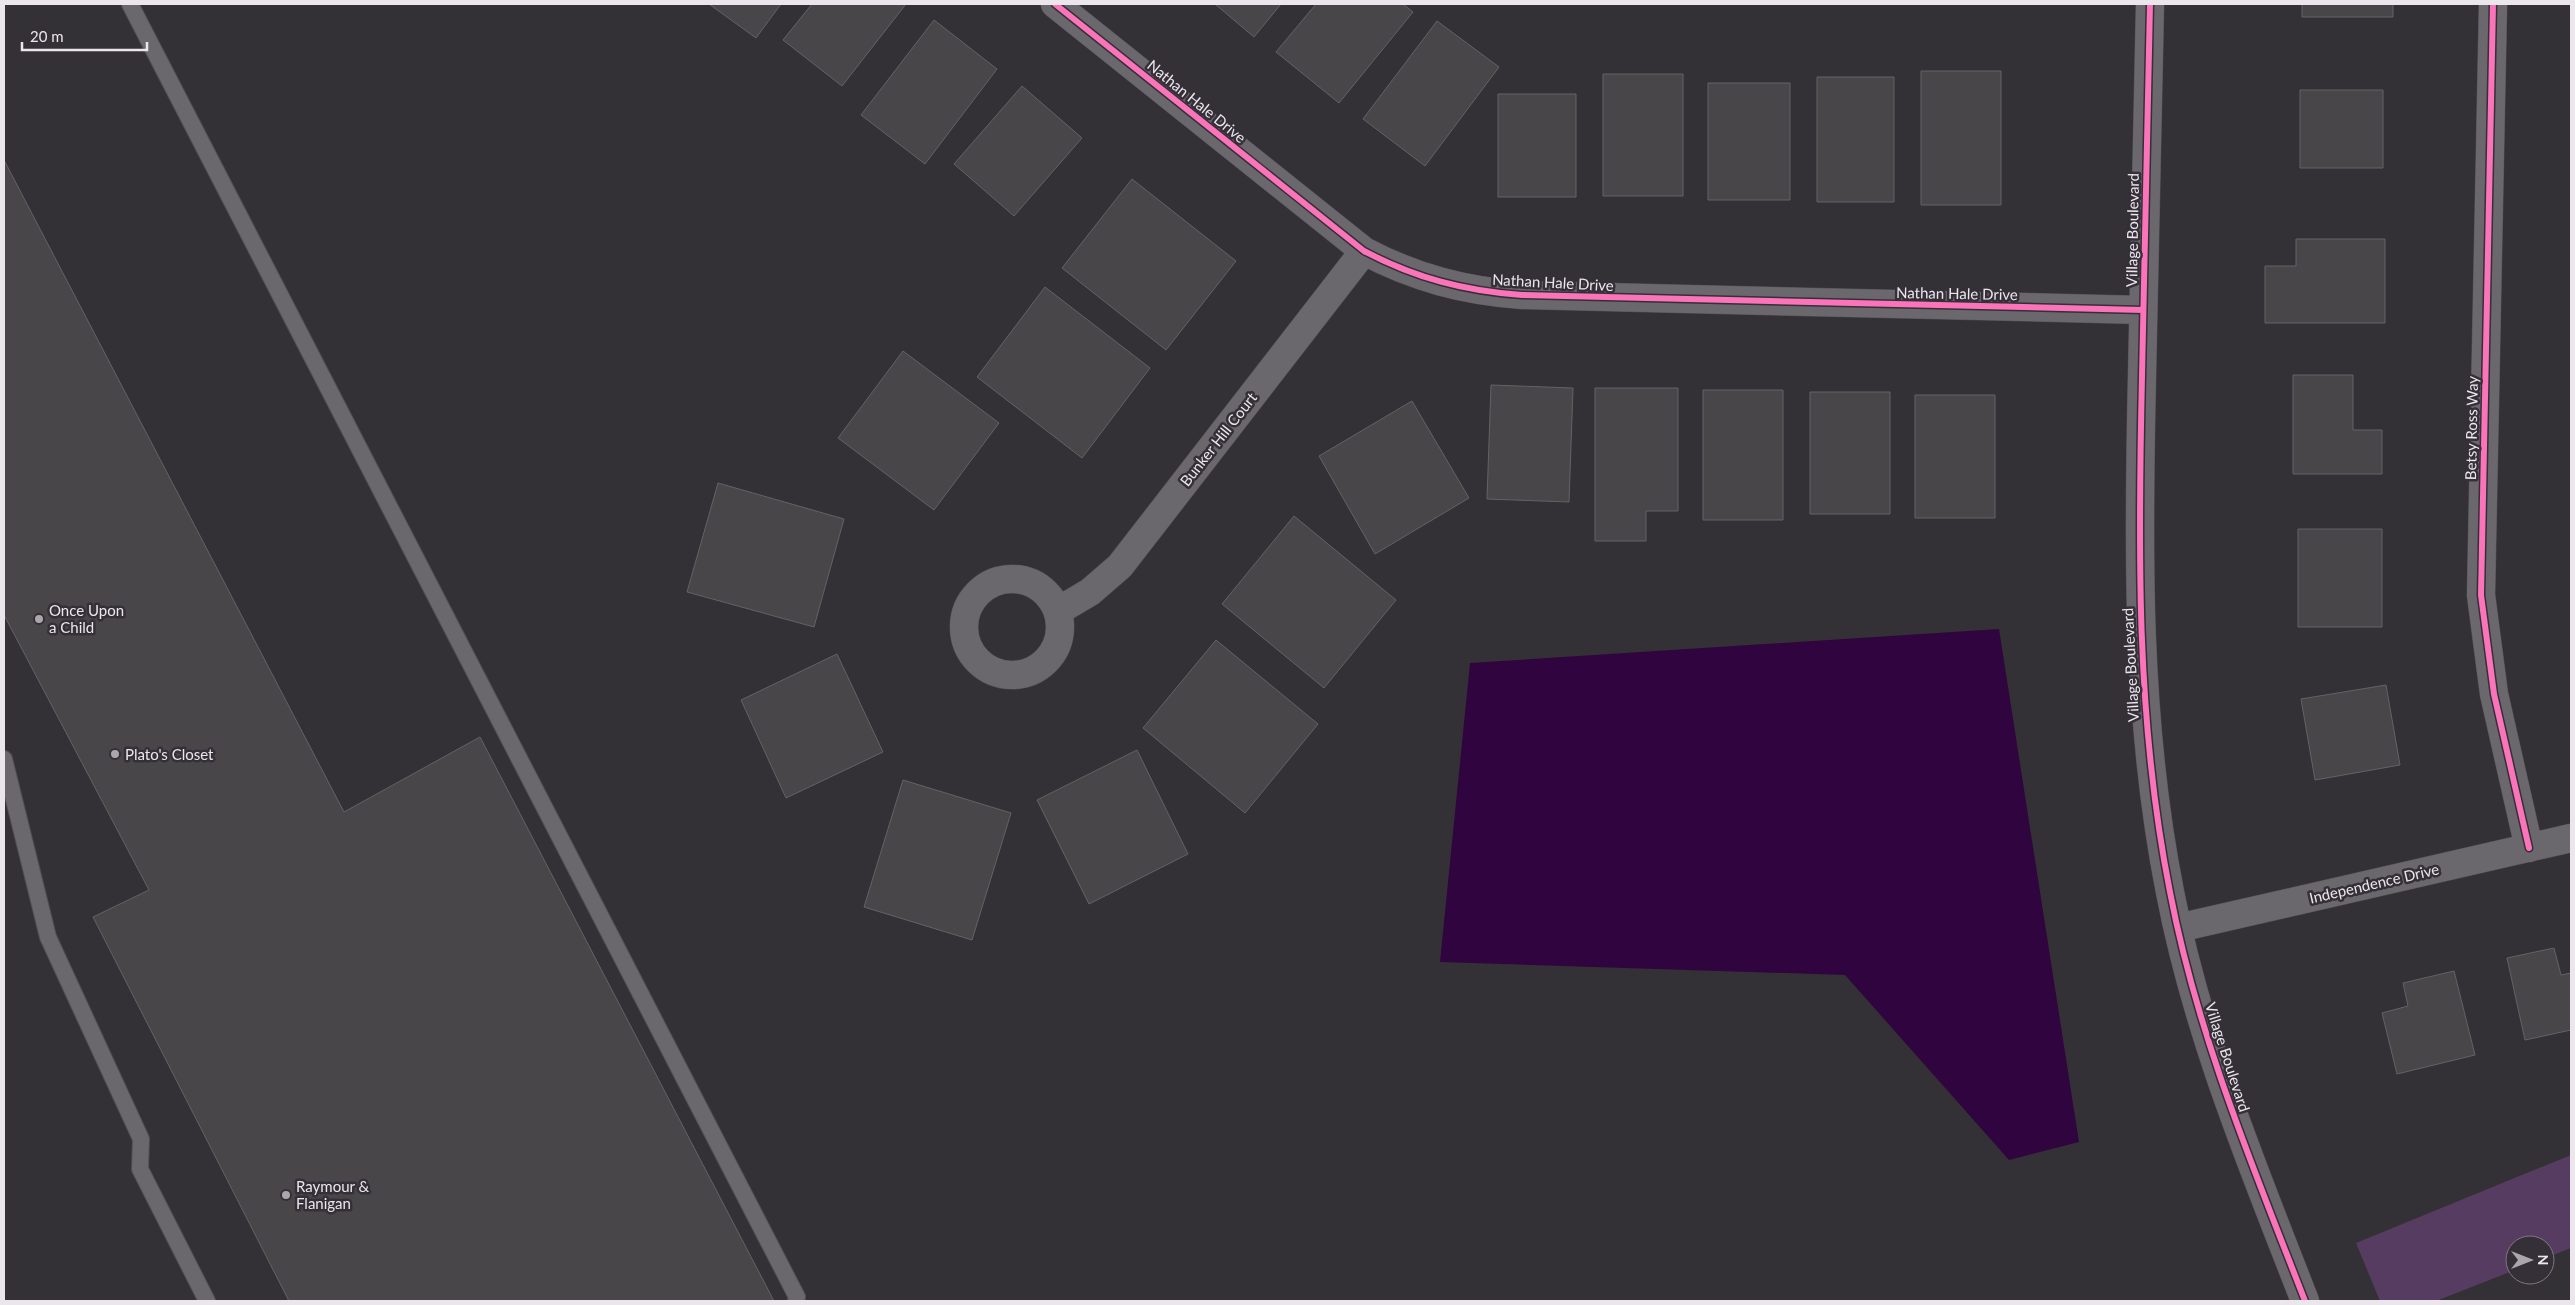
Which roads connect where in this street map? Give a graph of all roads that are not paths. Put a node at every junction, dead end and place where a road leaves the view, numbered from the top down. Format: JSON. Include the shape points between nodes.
{"nodes":[{"id":1,"x":130,"y":4,"type":"edge"},
{"id":2,"x":1055,"y":4,"type":"edge"},
{"id":3,"x":2150,"y":4,"type":"edge"},
{"id":4,"x":2493,"y":4,"type":"edge"},
{"id":5,"x":1364,"y":251,"type":"junction"},
{"id":6,"x":2143,"y":310,"type":"junction"},
{"id":7,"x":1058,"y":611,"type":"dead end"},
{"id":8,"x":4,"y":760,"type":"edge"},
{"id":9,"x":2571,"y":838,"type":"edge"},
{"id":10,"x":2529,"y":848,"type":"junction"},
{"id":11,"x":2178,"y":928,"type":"junction"},
{"id":12,"x":207,"y":1301,"type":"edge"},
{"id":13,"x":796,"y":1301,"type":"edge"},
{"id":14,"x":2305,"y":1301,"type":"edge"}],
"edges":[{"from":1,"to":13,"type":"lane","via":[[797,1297]]},
{"from":2,"to":5,"type":"street","name":"Nathan Hale Drive"},
{"from":3,"to":6,"type":"street","name":"Village Boulevard"},
{"from":4,"to":10,"type":"street","name":"Betsy Ross Way","via":[[2481,595],[2494,694]]},
{"from":5,"to":6,"type":"street","name":"Nathan Hale Drive","via":[[1430,280],[1522,296]]},
{"from":5,"to":7,"type":"street","name":"Bunker Hill Court","via":[[1120,566],[1090,592]]},
{"from":6,"to":11,"type":"street","name":"Village Boulevard","via":[[2138,526],[2142,675],[2152,781]]},
{"from":8,"to":12,"type":"lane","via":[[48,937],[141,1139],[140,1169]]},
{"from":9,"to":10,"type":"street","name":"Independence Drive"},
{"from":10,"to":11,"type":"street","name":"Independence Drive"},
{"from":11,"to":14,"type":"street","name":"Village Boulevard","via":[[2201,1019],[2223,1086]]}]}
